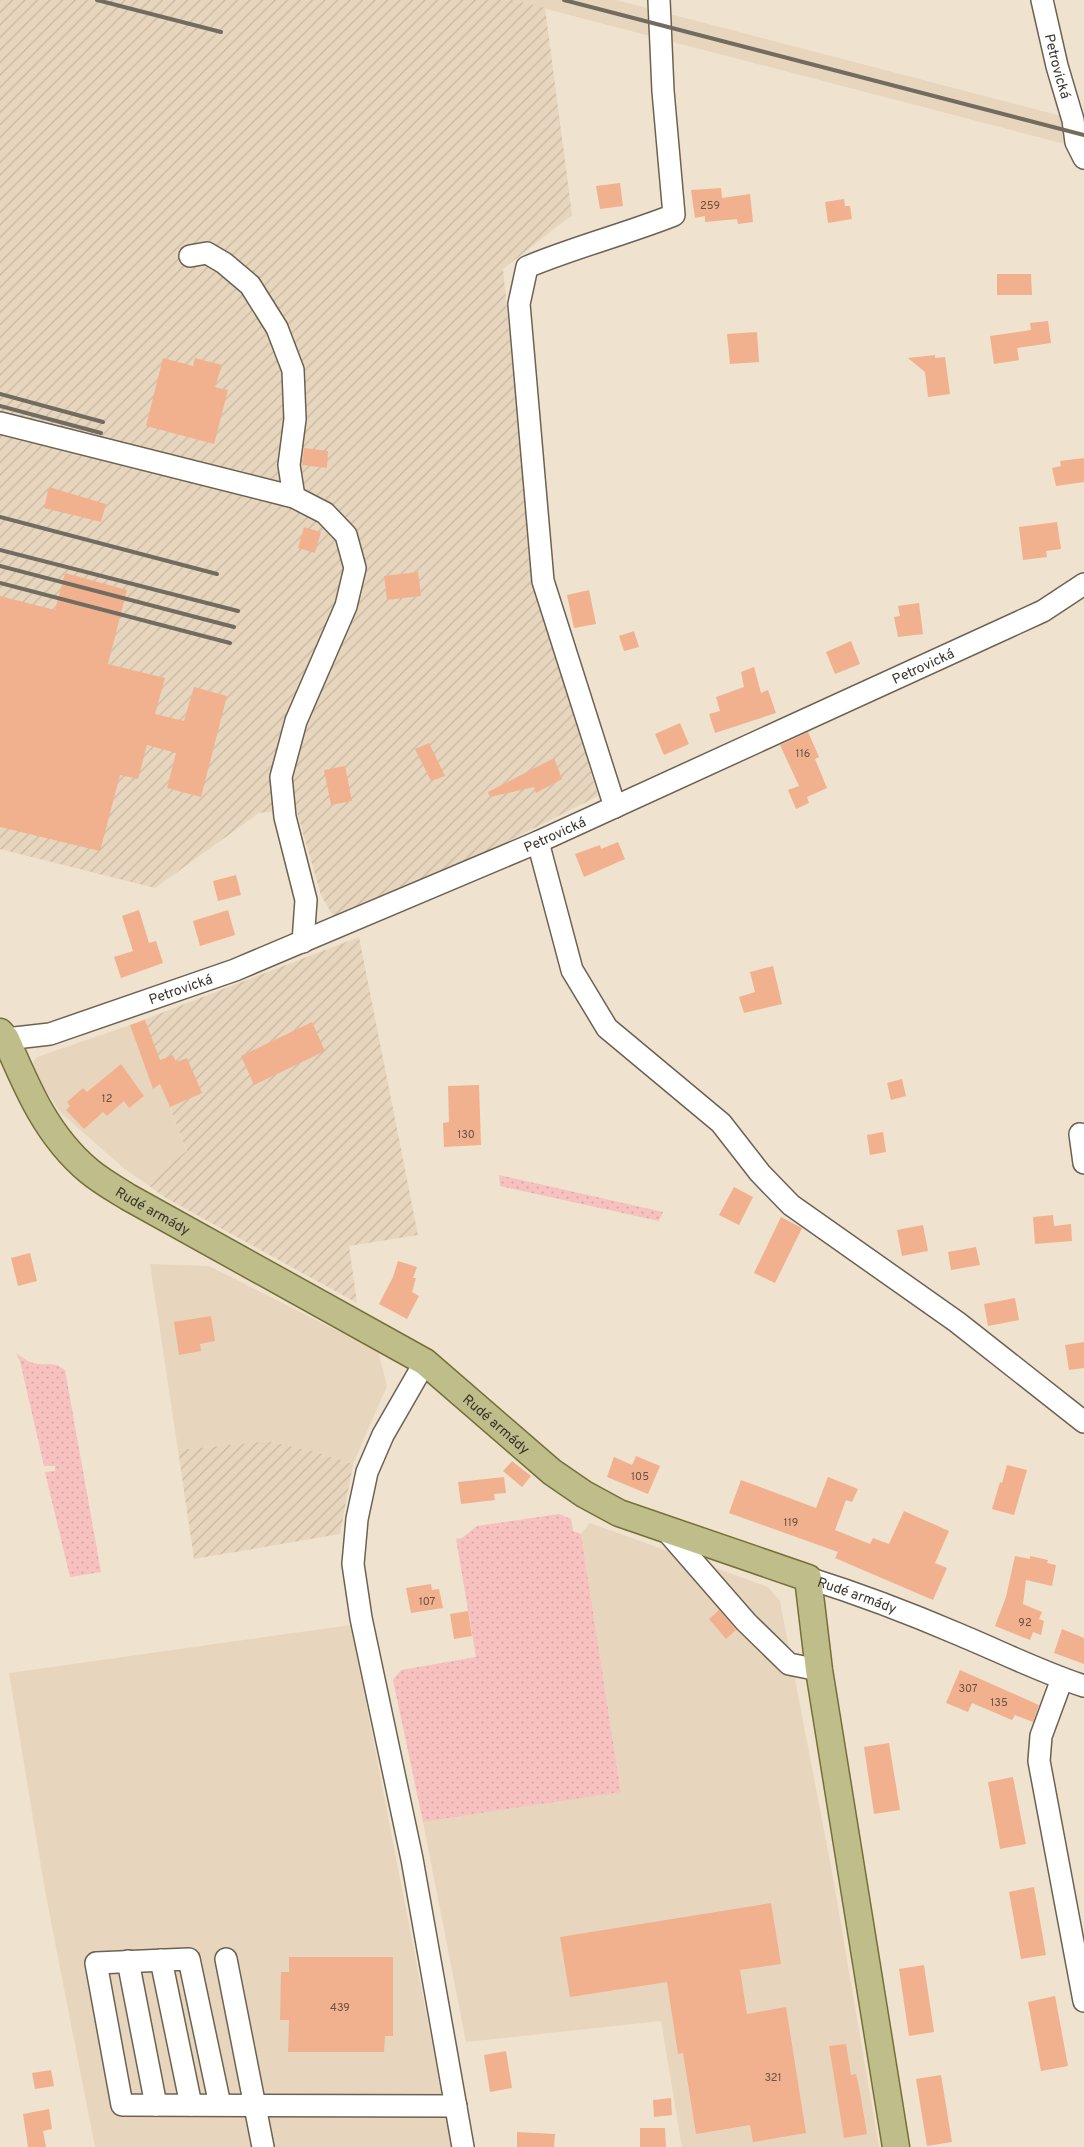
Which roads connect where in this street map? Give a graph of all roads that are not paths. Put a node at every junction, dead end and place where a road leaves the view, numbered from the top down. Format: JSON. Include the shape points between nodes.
{"nodes":[{"id":1,"x":658,"y":0,"type":"edge"},
{"id":2,"x":1042,"y":0,"type":"edge"},
{"id":3,"x":1077,"y":102,"type":"edge"},
{"id":4,"x":1084,"y":158,"type":"edge"},
{"id":5,"x":190,"y":256,"type":"dead end"},
{"id":6,"x":0,"y":423,"type":"edge"},
{"id":7,"x":294,"y":497,"type":"junction"},
{"id":8,"x":1084,"y":584,"type":"edge"},
{"id":9,"x":615,"y":807,"type":"junction"},
{"id":10,"x":538,"y":842,"type":"junction"},
{"id":11,"x":303,"y":942,"type":"junction"},
{"id":12,"x":2,"y":1037,"type":"edge"},
{"id":13,"x":1080,"y":1134,"type":"dead end"},
{"id":14,"x":1084,"y":1163,"type":"edge"},
{"id":15,"x":425,"y":1362,"type":"junction"},
{"id":16,"x":1084,"y":1422,"type":"edge"},
{"id":17,"x":665,"y":1529,"type":"junction"},
{"id":18,"x":808,"y":1578,"type":"junction"},
{"id":19,"x":819,"y":1670,"type":"junction"},
{"id":20,"x":1062,"y":1679,"type":"junction"},
{"id":21,"x":1084,"y":1686,"type":"edge"},
{"id":22,"x":226,"y":1959,"type":"dead end"},
{"id":23,"x":161,"y":1960,"type":"junction"},
{"id":24,"x":128,"y":1962,"type":"junction"},
{"id":25,"x":1084,"y":2001,"type":"edge"},
{"id":26,"x":156,"y":2105,"type":"junction"},
{"id":27,"x":191,"y":2105,"type":"junction"},
{"id":28,"x":220,"y":2105,"type":"junction"},
{"id":29,"x":256,"y":2105,"type":"junction"},
{"id":30,"x":456,"y":2106,"type":"junction"},
{"id":31,"x":263,"y":2147,"type":"edge"},
{"id":32,"x":463,"y":2147,"type":"edge"},
{"id":33,"x":896,"y":2147,"type":"edge"}],
"edges":[{"from":1,"to":9,"type":"street","via":[[674,215],[527,267],[519,304],[543,581]]},
{"from":2,"to":3,"type":"street","name":"Petrovická","via":[[1057,66]]},
{"from":3,"to":4,"type":"street","name":"Petrovická","via":[[1076,142]]},
{"from":5,"to":7,"type":"street","via":[[207,254],[224,263],[250,285],[277,328],[293,370],[295,419],[289,465]]},
{"from":6,"to":7,"type":"street"},
{"from":7,"to":11,"type":"street","via":[[325,513],[346,535],[356,568],[346,606],[296,721],[281,777],[285,817],[306,900]]},
{"from":8,"to":9,"type":"street","name":"Petrovická","via":[[1043,611]]},
{"from":9,"to":10,"type":"street","name":"Petrovická"},
{"from":10,"to":11,"type":"street","name":"Petrovická"},
{"from":10,"to":16,"type":"street","via":[[572,970],[607,1028],[721,1123],[790,1205],[957,1322]]},
{"from":11,"to":12,"type":"street","name":"Petrovická","via":[[235,970],[50,1034]]},
{"from":12,"to":15,"type":"main road","name":"Rudé armády","via":[[31,1097],[58,1140],[90,1172],[128,1197]]},
{"from":13,"to":14,"type":"street"},
{"from":15,"to":17,"type":"main road","name":"Rudé armády","via":[[552,1472],[619,1513]]},
{"from":15,"to":30,"type":"street","via":[[383,1435],[367,1472],[357,1519],[353,1564],[361,1618],[412,1859]]},
{"from":17,"to":18,"type":"main road","name":"Rudé armády"},
{"from":17,"to":19,"type":"street","via":[[746,1622],[789,1664]]},
{"from":18,"to":19,"type":"main road"},
{"from":18,"to":20,"type":"street","name":"Rudé armády","via":[[956,1633]]},
{"from":19,"to":33,"type":"main road"},
{"from":20,"to":21,"type":"street","name":"Rudé armády"},
{"from":20,"to":25,"type":"street","via":[[1041,1736],[1039,1761]]},
{"from":22,"to":29,"type":"street"},
{"from":23,"to":24,"type":"street"},
{"from":23,"to":27,"type":"street"},
{"from":23,"to":28,"type":"street","via":[[189,1960]]},
{"from":24,"to":26,"type":"street"},
{"from":24,"to":26,"type":"street","via":[[96,1962],[122,2105]]},
{"from":26,"to":27,"type":"street"},
{"from":27,"to":28,"type":"street"},
{"from":28,"to":29,"type":"street"},
{"from":29,"to":30,"type":"street"},
{"from":29,"to":31,"type":"street"},
{"from":30,"to":32,"type":"street"}]}
